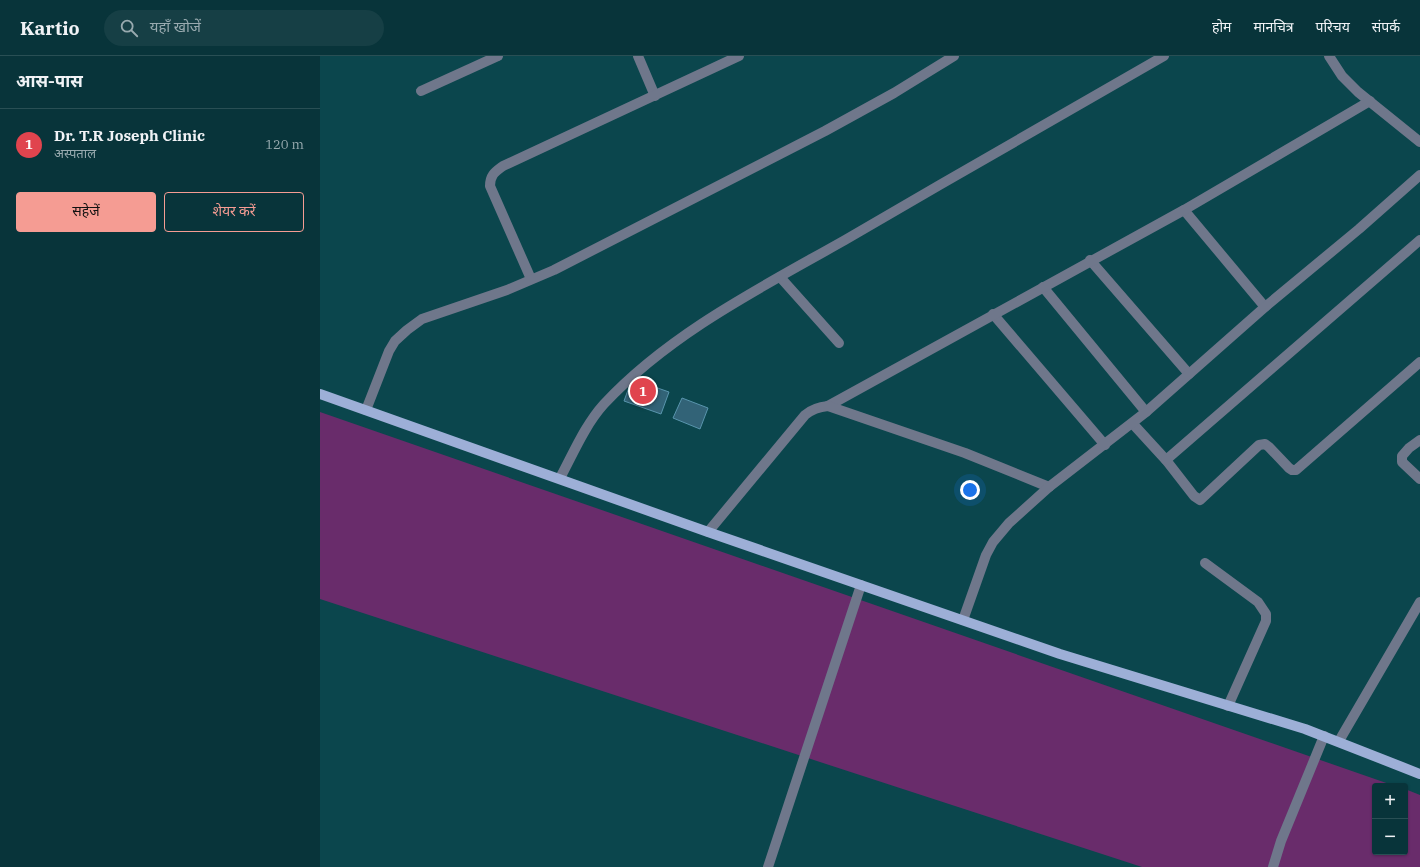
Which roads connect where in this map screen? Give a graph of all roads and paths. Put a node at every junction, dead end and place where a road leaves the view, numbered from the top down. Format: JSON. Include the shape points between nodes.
{"nodes":[{"id":1,"x":498,"y":56,"type":"edge"},
{"id":2,"x":638,"y":56,"type":"edge"},
{"id":3,"x":739,"y":56,"type":"edge"},
{"id":4,"x":954,"y":56,"type":"edge"},
{"id":5,"x":1164,"y":56,"type":"edge"},
{"id":6,"x":1329,"y":56,"type":"edge"},
{"id":7,"x":421,"y":91,"type":"dead end"},
{"id":8,"x":655,"y":96,"type":"junction"},
{"id":9,"x":1370,"y":101,"type":"junction"},
{"id":10,"x":1420,"y":142,"type":"edge"},
{"id":11,"x":1420,"y":175,"type":"edge"},
{"id":12,"x":1184,"y":210,"type":"junction"},
{"id":13,"x":1420,"y":240,"type":"edge"},
{"id":14,"x":1090,"y":260,"type":"junction"},
{"id":15,"x":780,"y":277,"type":"junction"},
{"id":16,"x":531,"y":279,"type":"junction"},
{"id":17,"x":1043,"y":287,"type":"junction"},
{"id":18,"x":1265,"y":307,"type":"junction"},
{"id":19,"x":993,"y":314,"type":"junction"},
{"id":20,"x":839,"y":343,"type":"dead end"},
{"id":21,"x":1420,"y":362,"type":"edge"},
{"id":22,"x":1190,"y":374,"type":"junction"},
{"id":23,"x":320,"y":394,"type":"edge"},
{"id":24,"x":828,"y":406,"type":"junction"},
{"id":25,"x":366,"y":410,"type":"junction"},
{"id":26,"x":1146,"y":412,"type":"junction"},
{"id":27,"x":1133,"y":424,"type":"junction"},
{"id":28,"x":1420,"y":440,"type":"edge"},
{"id":29,"x":1105,"y":445,"type":"junction"},
{"id":30,"x":1166,"y":460,"type":"junction"},
{"id":31,"x":560,"y":478,"type":"junction"},
{"id":32,"x":1420,"y":479,"type":"edge"},
{"id":33,"x":1049,"y":487,"type":"junction"},
{"id":34,"x":708,"y":532,"type":"junction"},
{"id":35,"x":1205,"y":563,"type":"dead end"},
{"id":36,"x":861,"y":585,"type":"junction"},
{"id":37,"x":1420,"y":602,"type":"edge"},
{"id":38,"x":963,"y":620,"type":"junction"},
{"id":39,"x":1228,"y":706,"type":"junction"},
{"id":40,"x":1324,"y":736,"type":"junction"},
{"id":41,"x":1339,"y":741,"type":"junction"},
{"id":42,"x":1420,"y":774,"type":"edge"},
{"id":43,"x":768,"y":867,"type":"edge"},
{"id":44,"x":1273,"y":867,"type":"edge"}],
"edges":[{"from":1,"to":7,"type":"street"},
{"from":2,"to":8,"type":"street"},
{"from":3,"to":8,"type":"street"},
{"from":4,"to":16,"type":"street","via":[[894,93],[824,131],[554,270]]},
{"from":5,"to":15,"type":"street"},
{"from":6,"to":9,"type":"street","via":[[1342,76]]},
{"from":8,"to":16,"type":"street","via":[[504,166],[490,178],[490,186]]},
{"from":9,"to":10,"type":"street"},
{"from":9,"to":12,"type":"street"},
{"from":11,"to":18,"type":"street","via":[[1359,230]]},
{"from":12,"to":14,"type":"street"},
{"from":12,"to":18,"type":"street"},
{"from":13,"to":30,"type":"street"},
{"from":14,"to":17,"type":"street"},
{"from":14,"to":22,"type":"street"},
{"from":15,"to":20,"type":"street"},
{"from":15,"to":31,"type":"street","via":[[710,320],[636,372],[603,405],[589,424]]},
{"from":16,"to":25,"type":"street","via":[[507,290],[422,319],[407,330],[395,341],[390,350]]},
{"from":17,"to":19,"type":"street"},
{"from":17,"to":26,"type":"street"},
{"from":18,"to":22,"type":"street"},
{"from":19,"to":24,"type":"street"},
{"from":19,"to":29,"type":"street"},
{"from":21,"to":30,"type":"street","via":[[1296,470],[1289,468],[1265,444],[1259,445],[1200,500]]},
{"from":22,"to":26,"type":"street"},
{"from":23,"to":25,"type":"main road"},
{"from":24,"to":33,"type":"street","via":[[965,453]]},
{"from":24,"to":34,"type":"street","via":[[811,410],[805,415]]},
{"from":25,"to":31,"type":"main road"},
{"from":26,"to":27,"type":"street"},
{"from":27,"to":29,"type":"street"},
{"from":27,"to":30,"type":"street"},
{"from":28,"to":32,"type":"street","via":[[1402,456],[1402,462]]},
{"from":29,"to":33,"type":"street"},
{"from":31,"to":34,"type":"main road"},
{"from":33,"to":38,"type":"street","via":[[1009,523],[993,542]]},
{"from":34,"to":36,"type":"main road"},
{"from":35,"to":39,"type":"street","via":[[1258,602],[1266,614],[1266,620]]},
{"from":36,"to":38,"type":"main road"},
{"from":36,"to":43,"type":"street"},
{"from":37,"to":41,"type":"street"},
{"from":38,"to":39,"type":"main road","via":[[1060,654]]},
{"from":39,"to":40,"type":"main road"},
{"from":40,"to":41,"type":"main road"},
{"from":40,"to":44,"type":"street"},
{"from":41,"to":42,"type":"main road"}]}
